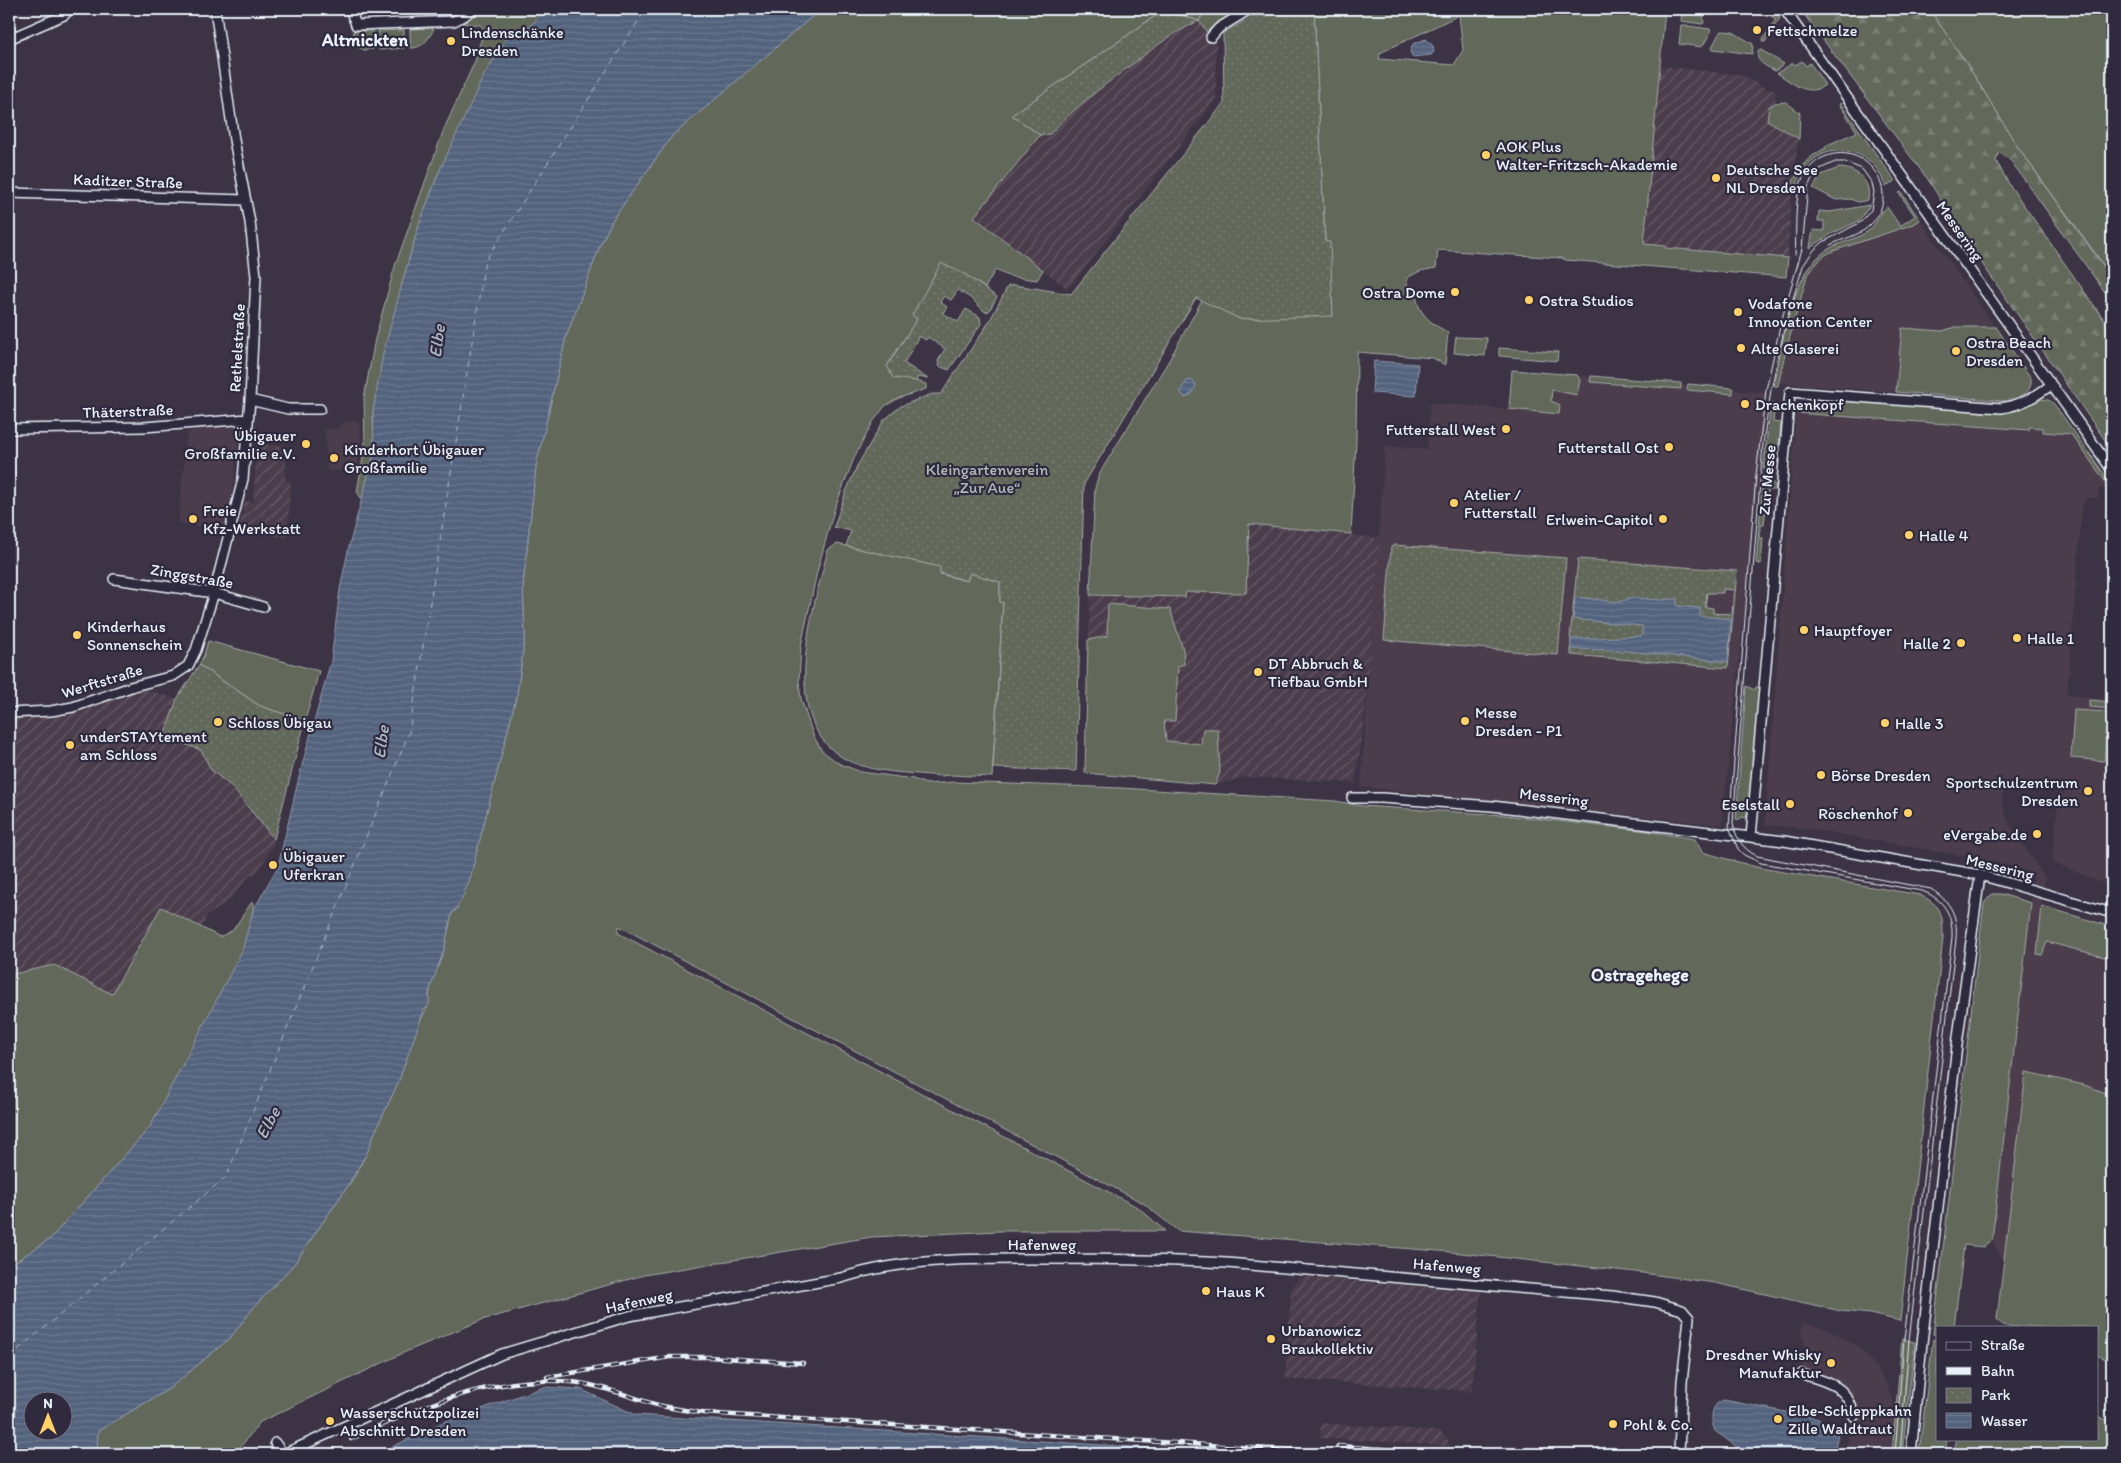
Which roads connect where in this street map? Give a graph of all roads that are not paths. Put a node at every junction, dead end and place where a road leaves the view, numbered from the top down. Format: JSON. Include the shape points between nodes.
{"nodes":[{"id":1,"x":70,"y":9,"type":"edge"},
{"id":2,"x":215,"y":9,"type":"edge"},
{"id":3,"x":350,"y":9,"type":"edge"},
{"id":4,"x":472,"y":9,"type":"edge"},
{"id":5,"x":1250,"y":9,"type":"edge"},
{"id":6,"x":1784,"y":9,"type":"edge"},
{"id":7,"x":1211,"y":37,"type":"dead end"},
{"id":8,"x":9,"y":39,"type":"edge"},
{"id":9,"x":9,"y":193,"type":"edge"},
{"id":10,"x":246,"y":200,"type":"junction"},
{"id":11,"x":2051,"y":385,"type":"junction"},
{"id":12,"x":250,"y":400,"type":"junction"},
{"id":13,"x":320,"y":409,"type":"dead end"},
{"id":14,"x":248,"y":419,"type":"junction"},
{"id":15,"x":9,"y":429,"type":"edge"},
{"id":16,"x":9,"y":440,"type":"edge"},
{"id":17,"x":2112,"y":470,"type":"edge"},
{"id":18,"x":114,"y":579,"type":"dead end"},
{"id":19,"x":214,"y":593,"type":"junction"},
{"id":20,"x":263,"y":607,"type":"dead end"},
{"id":21,"x":173,"y":676,"type":"joint"},
{"id":22,"x":9,"y":714,"type":"edge"},
{"id":23,"x":1352,"y":798,"type":"dead end"},
{"id":24,"x":1751,"y":837,"type":"junction"},
{"id":25,"x":1980,"y":875,"type":"junction"},
{"id":26,"x":2112,"y":914,"type":"edge"},
{"id":27,"x":1802,"y":1374,"type":"dead end"},
{"id":28,"x":1854,"y":1416,"type":"dead end"},
{"id":29,"x":275,"y":1442,"type":"dead end"},
{"id":30,"x":283,"y":1454,"type":"edge"},
{"id":31,"x":1679,"y":1454,"type":"edge"},
{"id":32,"x":1911,"y":1454,"type":"edge"}],
"edges":[{"from":1,"to":8,"type":"street","via":[[64,15]]},
{"from":2,"to":10,"type":"street","name":"Rethelstraße"},
{"from":3,"to":4,"type":"street","via":[[356,25],[454,21]]},
{"from":5,"to":7,"type":"street","via":[[1219,28]]},
{"from":6,"to":11,"type":"street","name":"Messering"},
{"from":9,"to":10,"type":"street","name":"Kaditzer Straße"},
{"from":10,"to":12,"type":"street","name":"Rethelstraße","via":[[256,276]]},
{"from":11,"to":17,"type":"street","name":"Messering"},
{"from":11,"to":24,"type":"street","name":"Zur Messe","via":[[2028,401],[2001,408],[1790,392]]},
{"from":12,"to":13,"type":"street","via":[[288,409]]},
{"from":12,"to":14,"type":"street","name":"Rethelstraße"},
{"from":14,"to":15,"type":"street","name":"Thäterstraße","via":[[163,426]]},
{"from":14,"to":19,"type":"street","name":"Rethelstraße","via":[[242,479]]},
{"from":15,"to":16,"type":"street"},
{"from":18,"to":19,"type":"street","name":"Zinggstraße"},
{"from":19,"to":20,"type":"street","name":"Zinggstraße"},
{"from":19,"to":21,"type":"street","name":"Rethelstraße","via":[[196,650],[188,666]]},
{"from":21,"to":22,"type":"street","name":"Werftstraße","via":[[73,707]]},
{"from":23,"to":24,"type":"street","name":"Messering","via":[[1492,806]]},
{"from":24,"to":25,"type":"street","name":"Messering"},
{"from":25,"to":26,"type":"street","name":"Messering"},
{"from":25,"to":32,"type":"street"},
{"from":27,"to":28,"type":"street","via":[[1829,1382],[1844,1392]]},
{"from":29,"to":30,"type":"street","name":"Hafenweg"},
{"from":30,"to":31,"type":"street","name":"Hafenweg","via":[[502,1354],[629,1316],[841,1278],[904,1263],[996,1259],[1227,1263],[1612,1296],[1673,1307],[1682,1310],[1689,1318]]}]}
